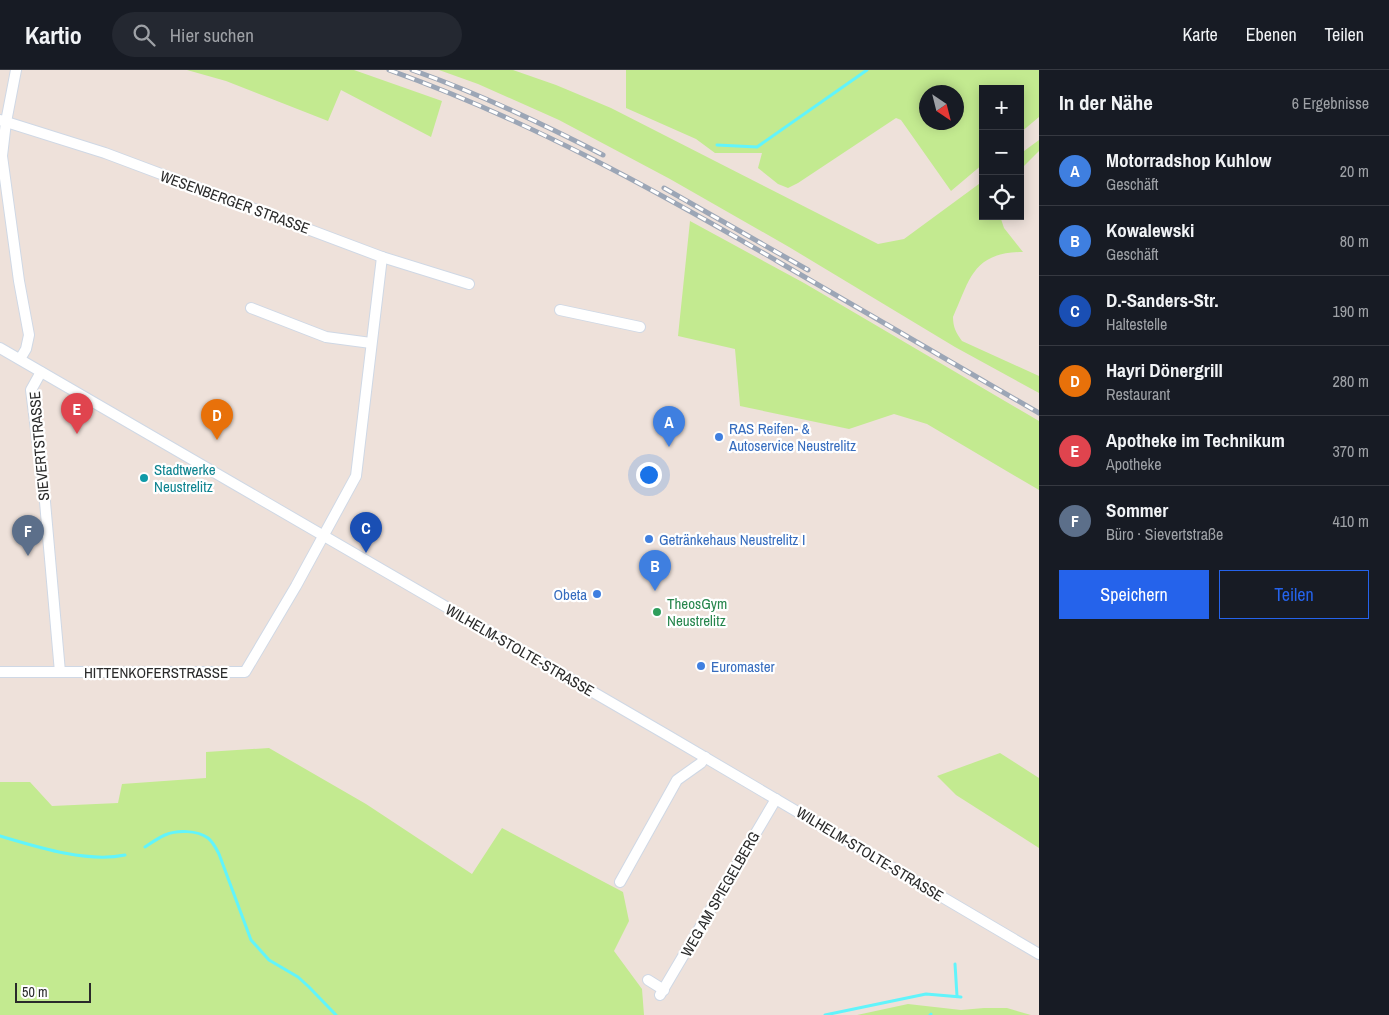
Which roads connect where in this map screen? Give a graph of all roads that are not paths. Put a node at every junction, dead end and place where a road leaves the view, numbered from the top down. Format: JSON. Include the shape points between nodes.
{"nodes":[{"id":1,"x":16,"y":70,"type":"edge"},
{"id":2,"x":3,"y":121,"type":"edge"},
{"id":3,"x":382,"y":257,"type":"junction"},
{"id":4,"x":469,"y":284,"type":"dead end"},
{"id":5,"x":251,"y":308,"type":"dead end"},
{"id":6,"x":560,"y":310,"type":"dead end"},
{"id":7,"x":640,"y":327,"type":"dead end"},
{"id":8,"x":371,"y":343,"type":"junction"},
{"id":9,"x":0,"y":348,"type":"edge"},
{"id":10,"x":20,"y":359,"type":"junction"},
{"id":11,"x":41,"y":372,"type":"junction"},
{"id":12,"x":324,"y":536,"type":"junction"},
{"id":13,"x":0,"y":672,"type":"edge"},
{"id":14,"x":60,"y":672,"type":"junction"},
{"id":15,"x":705,"y":757,"type":"junction"},
{"id":16,"x":776,"y":799,"type":"junction"},
{"id":17,"x":620,"y":882,"type":"dead end"},
{"id":18,"x":1039,"y":954,"type":"edge"},
{"id":19,"x":648,"y":980,"type":"dead end"}],
"edges":[{"from":1,"to":2,"type":"street"},
{"from":2,"to":3,"type":"street","name":"WESENBERGER STRASSE","via":[[105,154]]},
{"from":2,"to":10,"type":"street","via":[[2,156],[29,336]]},
{"from":3,"to":4,"type":"street","name":"WESENBERGER STRASSE"},
{"from":3,"to":8,"type":"street"},
{"from":5,"to":8,"type":"street","via":[[326,337]]},
{"from":6,"to":7,"type":"street"},
{"from":8,"to":12,"type":"street","via":[[356,476]]},
{"from":9,"to":10,"type":"street","name":"WILHELM-STOLTE-STRASSE"},
{"from":10,"to":11,"type":"street","name":"WILHELM-STOLTE-STRASSE"},
{"from":11,"to":12,"type":"street","name":"WILHELM-STOLTE-STRASSE"},
{"from":11,"to":14,"type":"street","name":"SIEVERTSTRASSE","via":[[31,390]]},
{"from":12,"to":14,"type":"street","name":"HITTENKOFERSTRASSE","via":[[245,672]]},
{"from":12,"to":15,"type":"street","name":"WILHELM-STOLTE-STRASSE"},
{"from":13,"to":14,"type":"street","name":"HITTENKOFERSTRASSE"},
{"from":15,"to":16,"type":"street","name":"WILHELM-STOLTE-STRASSE"},
{"from":15,"to":17,"type":"street","via":[[677,780]]},
{"from":16,"to":18,"type":"street","name":"WILHELM-STOLTE-STRASSE"},
{"from":16,"to":19,"type":"street","name":"WEG AM SPIEGELBERG","via":[[662,992]]}]}
